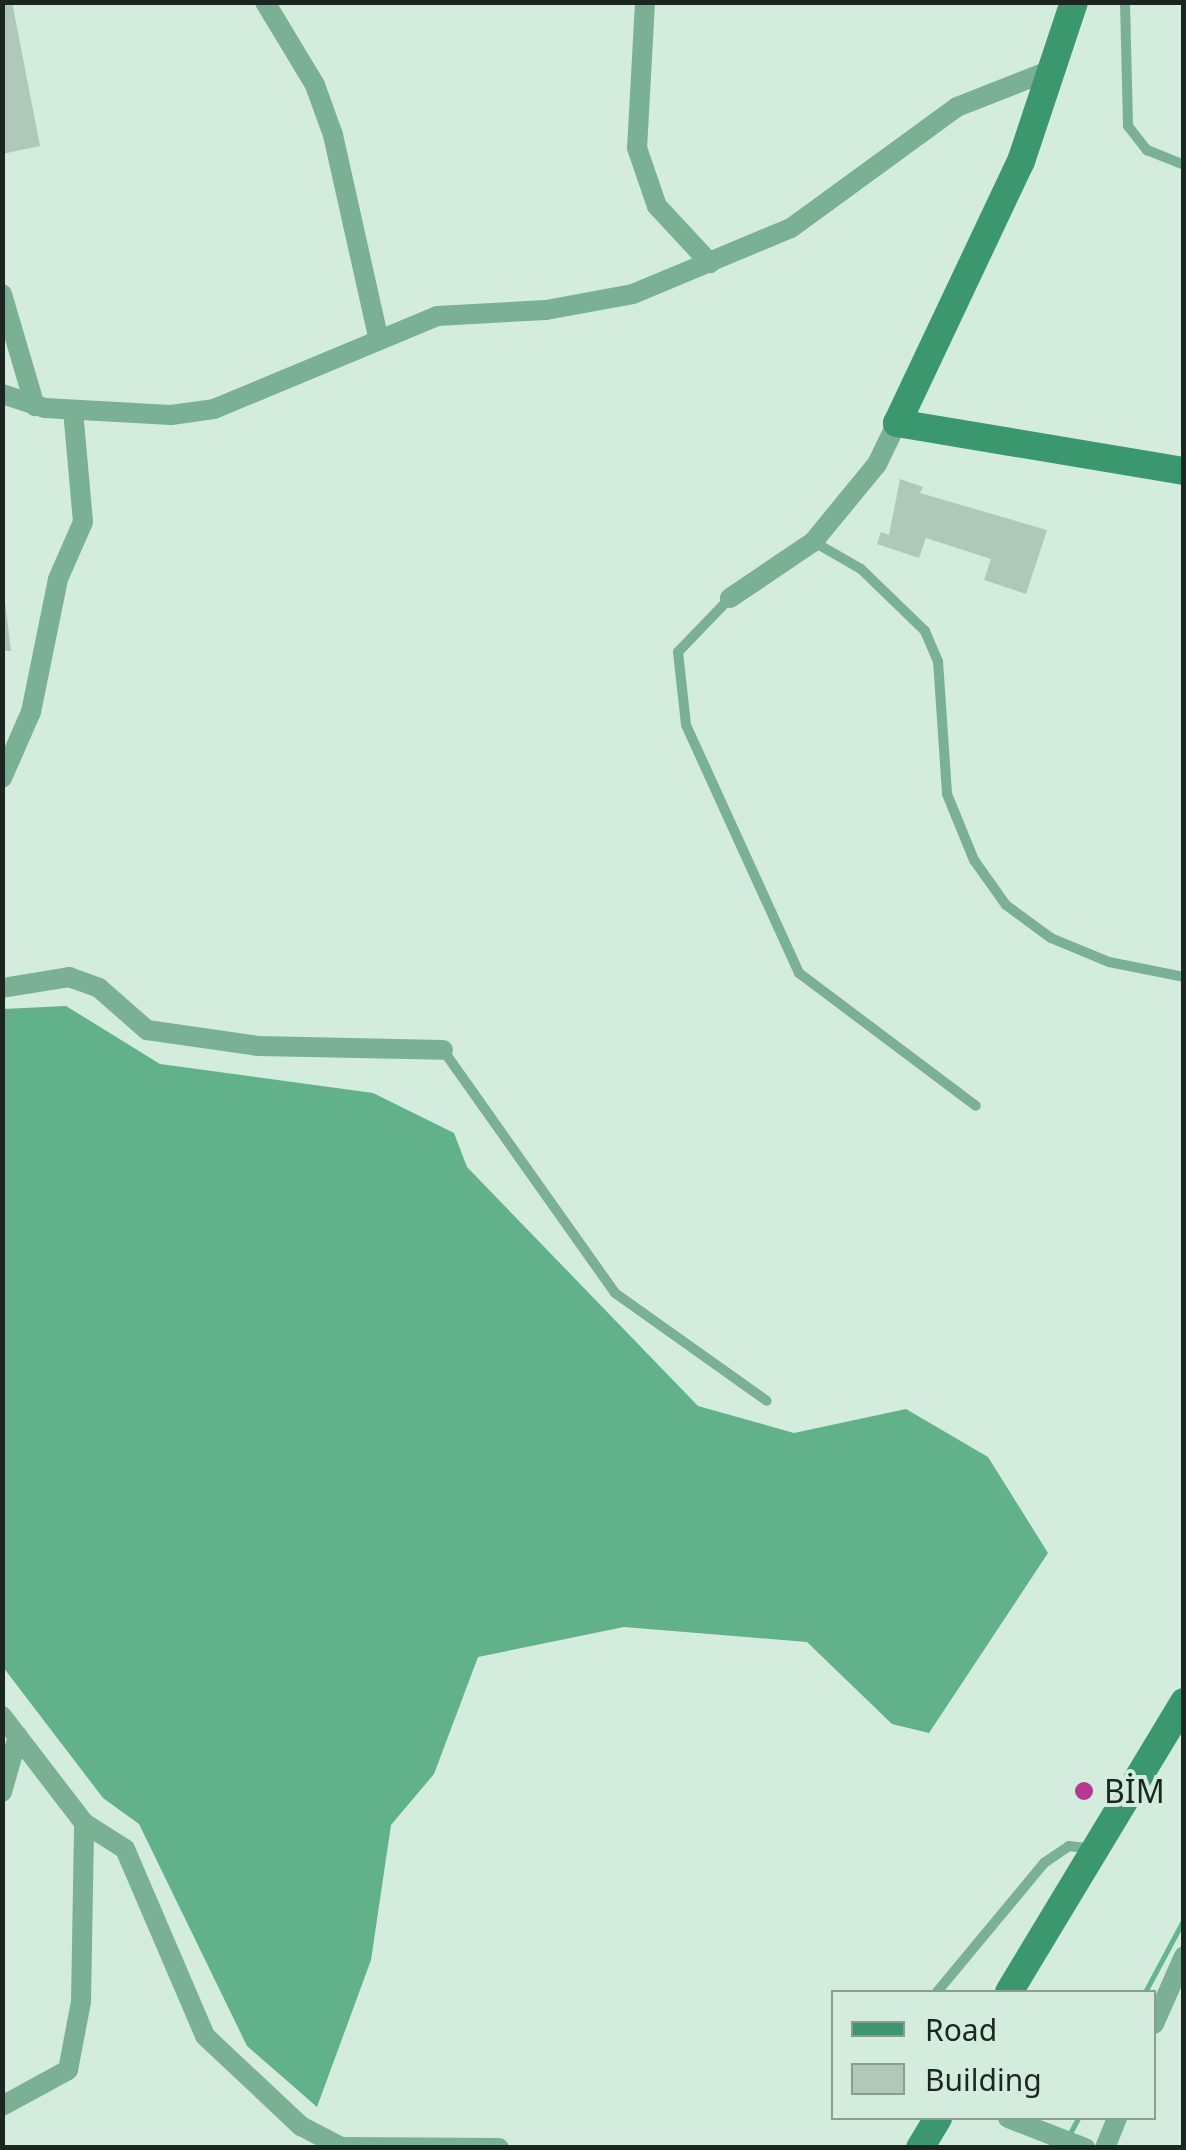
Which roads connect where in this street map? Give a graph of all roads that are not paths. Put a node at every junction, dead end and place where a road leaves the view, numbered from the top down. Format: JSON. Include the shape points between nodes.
{"nodes":[{"id":1,"x":264,"y":2,"type":"edge"},
{"id":2,"x":645,"y":2,"type":"edge"},
{"id":3,"x":1074,"y":2,"type":"edge"},
{"id":4,"x":1125,"y":2,"type":"edge"},
{"id":5,"x":1051,"y":70,"type":"junction"},
{"id":6,"x":1184,"y":164,"type":"edge"},
{"id":7,"x":710,"y":264,"type":"junction"},
{"id":8,"x":2,"y":294,"type":"edge"},
{"id":9,"x":378,"y":336,"type":"junction"},
{"id":10,"x":2,"y":394,"type":"edge"},
{"id":11,"x":35,"y":406,"type":"junction"},
{"id":12,"x":73,"y":410,"type":"junction"},
{"id":13,"x":898,"y":423,"type":"junction"},
{"id":14,"x":1184,"y":472,"type":"edge"},
{"id":15,"x":813,"y":542,"type":"junction"},
{"id":16,"x":730,"y":598,"type":"joint"},
{"id":17,"x":2,"y":778,"type":"edge"},
{"id":18,"x":1184,"y":977,"type":"edge"},
{"id":19,"x":2,"y":988,"type":"edge"},
{"id":20,"x":443,"y":1050,"type":"joint"},
{"id":21,"x":976,"y":1106,"type":"dead end"},
{"id":22,"x":767,"y":1401,"type":"dead end"},
{"id":23,"x":1184,"y":1702,"type":"edge"},
{"id":24,"x":2,"y":1716,"type":"edge"},
{"id":25,"x":18,"y":1736,"type":"junction"},
{"id":26,"x":1184,"y":1738,"type":"edge"},
{"id":27,"x":2,"y":1792,"type":"edge"},
{"id":28,"x":1130,"y":1798,"type":"junction"},
{"id":29,"x":84,"y":1822,"type":"junction"},
{"id":30,"x":1095,"y":1850,"type":"junction"},
{"id":31,"x":1184,"y":1956,"type":"edge"},
{"id":32,"x":1178,"y":1979,"type":"edge"},
{"id":33,"x":939,"y":1990,"type":"edge"},
{"id":34,"x":1010,"y":1990,"type":"edge"},
{"id":35,"x":1156,"y":2020,"type":"edge"},
{"id":36,"x":2,"y":2106,"type":"edge"},
{"id":37,"x":937,"y":2120,"type":"edge"},
{"id":38,"x":1013,"y":2120,"type":"edge"},
{"id":39,"x":1116,"y":2120,"type":"edge"},
{"id":40,"x":499,"y":2148,"type":"edge"},
{"id":41,"x":920,"y":2148,"type":"edge"},
{"id":42,"x":1085,"y":2148,"type":"edge"},
{"id":43,"x":1105,"y":2148,"type":"edge"}],
"edges":[{"from":1,"to":9,"type":"street","via":[[315,86],[334,134]]},
{"from":2,"to":7,"type":"street","via":[[636,148],[657,206]]},
{"from":3,"to":5,"type":"street"},
{"from":4,"to":6,"type":"lane","via":[[1128,126],[1148,150]]},
{"from":5,"to":7,"type":"street","via":[[956,108],[791,228]]},
{"from":5,"to":13,"type":"street","via":[[1021,161]]},
{"from":7,"to":9,"type":"street","via":[[594,304],[436,316]]},
{"from":8,"to":11,"type":"street"},
{"from":9,"to":12,"type":"street","via":[[214,409],[171,416]]},
{"from":10,"to":11,"type":"street"},
{"from":11,"to":12,"type":"street"},
{"from":12,"to":17,"type":"street","via":[[83,522],[58,578],[44,670]]},
{"from":13,"to":14,"type":"street"},
{"from":13,"to":15,"type":"street","via":[[877,464]]},
{"from":15,"to":16,"type":"street"},
{"from":15,"to":18,"type":"lane","via":[[862,569],[925,630],[938,661],[947,794],[974,860],[1006,904],[1050,938],[1110,962]]},
{"from":16,"to":21,"type":"lane","via":[[678,652],[686,725],[799,973]]},
{"from":19,"to":20,"type":"street","via":[[68,977],[99,988],[147,1030],[258,1046]]},
{"from":20,"to":22,"type":"lane","via":[[616,1294]]},
{"from":23,"to":28,"type":"street"},
{"from":24,"to":25,"type":"street"},
{"from":25,"to":27,"type":"street"},
{"from":25,"to":29,"type":"street"},
{"from":26,"to":28,"type":"street"},
{"from":28,"to":30,"type":"street"},
{"from":29,"to":36,"type":"street","via":[[81,2002],[68,2070]]},
{"from":29,"to":40,"type":"street","via":[[125,1849],[205,2036],[301,2126],[341,2147]]},
{"from":30,"to":33,"type":"lane","via":[[1069,1846],[1044,1863]]},
{"from":30,"to":34,"type":"street"},
{"from":31,"to":32,"type":"street"},
{"from":32,"to":35,"type":"street"},
{"from":37,"to":41,"type":"street"},
{"from":38,"to":42,"type":"street"},
{"from":39,"to":43,"type":"street"}]}
